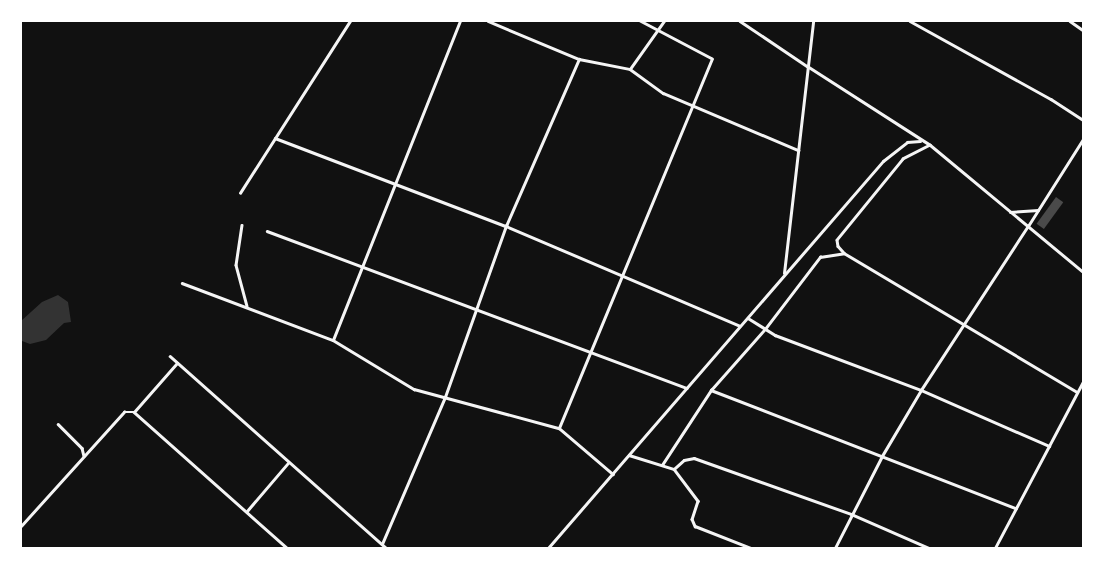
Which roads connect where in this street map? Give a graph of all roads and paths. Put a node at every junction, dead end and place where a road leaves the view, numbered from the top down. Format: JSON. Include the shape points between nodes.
{"nodes":[{"id":1,"x":350,"y":21,"type":"edge"},
{"id":2,"x":460,"y":21,"type":"edge"},
{"id":3,"x":488,"y":21,"type":"edge"},
{"id":4,"x":640,"y":21,"type":"edge"},
{"id":5,"x":664,"y":21,"type":"edge"},
{"id":6,"x":740,"y":21,"type":"edge"},
{"id":7,"x":813,"y":21,"type":"edge"},
{"id":8,"x":910,"y":21,"type":"edge"},
{"id":9,"x":1070,"y":21,"type":"edge"},
{"id":10,"x":658,"y":29,"type":"junction"},
{"id":11,"x":1083,"y":30,"type":"edge"},
{"id":12,"x":579,"y":59,"type":"junction"},
{"id":13,"x":807,"y":66,"type":"junction"},
{"id":14,"x":630,"y":69,"type":"junction"},
{"id":15,"x":691,"y":106,"type":"junction"},
{"id":16,"x":1083,"y":120,"type":"edge"},
{"id":17,"x":275,"y":138,"type":"junction"},
{"id":18,"x":1083,"y":139,"type":"edge"},
{"id":19,"x":920,"y":141,"type":"junction"},
{"id":20,"x":930,"y":145,"type":"junction"},
{"id":21,"x":800,"y":150,"type":"junction"},
{"id":22,"x":395,"y":182,"type":"junction"},
{"id":23,"x":240,"y":193,"type":"dead end"},
{"id":24,"x":1038,"y":210,"type":"junction"},
{"id":25,"x":1010,"y":212,"type":"junction"},
{"id":26,"x":242,"y":225,"type":"dead end"},
{"id":27,"x":506,"y":226,"type":"junction"},
{"id":28,"x":1028,"y":226,"type":"junction"},
{"id":29,"x":268,"y":231,"type":"dead end"},
{"id":30,"x":844,"y":253,"type":"junction"},
{"id":31,"x":361,"y":266,"type":"junction"},
{"id":32,"x":1083,"y":272,"type":"edge"},
{"id":33,"x":621,"y":274,"type":"junction"},
{"id":34,"x":784,"y":274,"type":"junction"},
{"id":35,"x":182,"y":283,"type":"dead end"},
{"id":36,"x":248,"y":306,"type":"junction"},
{"id":37,"x":475,"y":310,"type":"junction"},
{"id":38,"x":748,"y":318,"type":"junction"},
{"id":39,"x":962,"y":325,"type":"junction"},
{"id":40,"x":740,"y":326,"type":"junction"},
{"id":41,"x":765,"y":329,"type":"junction"},
{"id":42,"x":333,"y":340,"type":"junction"},
{"id":43,"x":592,"y":352,"type":"junction"},
{"id":44,"x":170,"y":356,"type":"dead end"},
{"id":45,"x":178,"y":363,"type":"junction"},
{"id":46,"x":1083,"y":382,"type":"edge"},
{"id":47,"x":687,"y":388,"type":"junction"},
{"id":48,"x":711,"y":390,"type":"junction"},
{"id":49,"x":921,"y":390,"type":"junction"},
{"id":50,"x":1077,"y":392,"type":"junction"},
{"id":51,"x":445,"y":397,"type":"junction"},
{"id":52,"x":134,"y":412,"type":"junction"},
{"id":53,"x":58,"y":424,"type":"dead end"},
{"id":54,"x":559,"y":428,"type":"junction"},
{"id":55,"x":1049,"y":446,"type":"junction"},
{"id":56,"x":629,"y":455,"type":"junction"},
{"id":57,"x":84,"y":456,"type":"junction"},
{"id":58,"x":882,"y":456,"type":"junction"},
{"id":59,"x":288,"y":463,"type":"junction"},
{"id":60,"x":662,"y":465,"type":"junction"},
{"id":61,"x":674,"y":469,"type":"junction"},
{"id":62,"x":613,"y":474,"type":"junction"},
{"id":63,"x":1016,"y":508,"type":"junction"},
{"id":64,"x":246,"y":511,"type":"junction"},
{"id":65,"x":851,"y":514,"type":"junction"},
{"id":66,"x":21,"y":526,"type":"edge"},
{"id":67,"x":382,"y":544,"type":"junction"},
{"id":68,"x":287,"y":548,"type":"edge"},
{"id":69,"x":386,"y":548,"type":"edge"},
{"id":70,"x":548,"y":548,"type":"edge"},
{"id":71,"x":751,"y":548,"type":"edge"},
{"id":72,"x":836,"y":548,"type":"edge"},
{"id":73,"x":929,"y":548,"type":"edge"},
{"id":74,"x":995,"y":548,"type":"edge"}],
"edges":[{"from":1,"to":17,"type":"street"},
{"from":2,"to":22,"type":"street"},
{"from":3,"to":12,"type":"street"},
{"from":4,"to":10,"type":"street"},
{"from":5,"to":10,"type":"street"},
{"from":6,"to":13,"type":"street"},
{"from":7,"to":13,"type":"street"},
{"from":8,"to":16,"type":"street"},
{"from":9,"to":11,"type":"street"},
{"from":10,"to":14,"type":"street"},
{"from":10,"to":15,"type":"street","via":[[712,59]]},
{"from":12,"to":14,"type":"street"},
{"from":12,"to":27,"type":"street"},
{"from":13,"to":19,"type":"street"},
{"from":13,"to":21,"type":"street"},
{"from":14,"to":15,"type":"street","via":[[663,93]]},
{"from":15,"to":21,"type":"street"},
{"from":15,"to":33,"type":"street"},
{"from":17,"to":22,"type":"street"},
{"from":17,"to":23,"type":"street"},
{"from":18,"to":24,"type":"street"},
{"from":19,"to":20,"type":"street"},
{"from":19,"to":34,"type":"street","via":[[907,142],[883,161]]},
{"from":20,"to":25,"type":"street"},
{"from":20,"to":30,"type":"street","via":[[903,159],[837,240]]},
{"from":21,"to":34,"type":"street"},
{"from":22,"to":27,"type":"street"},
{"from":22,"to":31,"type":"street"},
{"from":24,"to":25,"type":"street"},
{"from":24,"to":28,"type":"street"},
{"from":25,"to":28,"type":"street"},
{"from":26,"to":36,"type":"street","via":[[236,265]]},
{"from":27,"to":33,"type":"street"},
{"from":27,"to":37,"type":"street"},
{"from":28,"to":32,"type":"street"},
{"from":28,"to":39,"type":"street"},
{"from":29,"to":31,"type":"street"},
{"from":30,"to":39,"type":"street"},
{"from":30,"to":41,"type":"street","via":[[820,257]]},
{"from":31,"to":37,"type":"street"},
{"from":31,"to":42,"type":"street"},
{"from":33,"to":40,"type":"street"},
{"from":33,"to":43,"type":"street"},
{"from":34,"to":38,"type":"street"},
{"from":35,"to":36,"type":"street"},
{"from":36,"to":42,"type":"street"},
{"from":37,"to":43,"type":"street"},
{"from":37,"to":51,"type":"street"},
{"from":38,"to":40,"type":"street"},
{"from":38,"to":41,"type":"street"},
{"from":39,"to":49,"type":"street"},
{"from":39,"to":50,"type":"street"},
{"from":40,"to":47,"type":"street"},
{"from":41,"to":48,"type":"street"},
{"from":41,"to":49,"type":"street"},
{"from":42,"to":51,"type":"street","via":[[414,389]]},
{"from":43,"to":47,"type":"street"},
{"from":43,"to":54,"type":"street"},
{"from":44,"to":45,"type":"street"},
{"from":45,"to":52,"type":"street"},
{"from":45,"to":59,"type":"street"},
{"from":46,"to":50,"type":"street"},
{"from":47,"to":56,"type":"street"},
{"from":48,"to":58,"type":"street"},
{"from":48,"to":60,"type":"street"},
{"from":49,"to":55,"type":"street"},
{"from":49,"to":58,"type":"street"},
{"from":50,"to":55,"type":"street"},
{"from":51,"to":54,"type":"street"},
{"from":51,"to":67,"type":"street"},
{"from":52,"to":57,"type":"street","via":[[124,412]]},
{"from":52,"to":64,"type":"street"},
{"from":53,"to":57,"type":"street","via":[[82,448]]},
{"from":54,"to":62,"type":"street"},
{"from":55,"to":63,"type":"street"},
{"from":56,"to":60,"type":"street"},
{"from":56,"to":62,"type":"street"},
{"from":57,"to":66,"type":"street"},
{"from":58,"to":63,"type":"street"},
{"from":58,"to":65,"type":"street"},
{"from":59,"to":64,"type":"street"},
{"from":59,"to":67,"type":"street"},
{"from":60,"to":61,"type":"street"},
{"from":61,"to":65,"type":"street","via":[[684,460],[694,458]]},
{"from":61,"to":71,"type":"street","via":[[698,501],[693,523]]},
{"from":62,"to":70,"type":"street"},
{"from":63,"to":74,"type":"street"},
{"from":64,"to":68,"type":"street"},
{"from":65,"to":72,"type":"street"},
{"from":65,"to":73,"type":"street"},
{"from":67,"to":69,"type":"street"}]}
